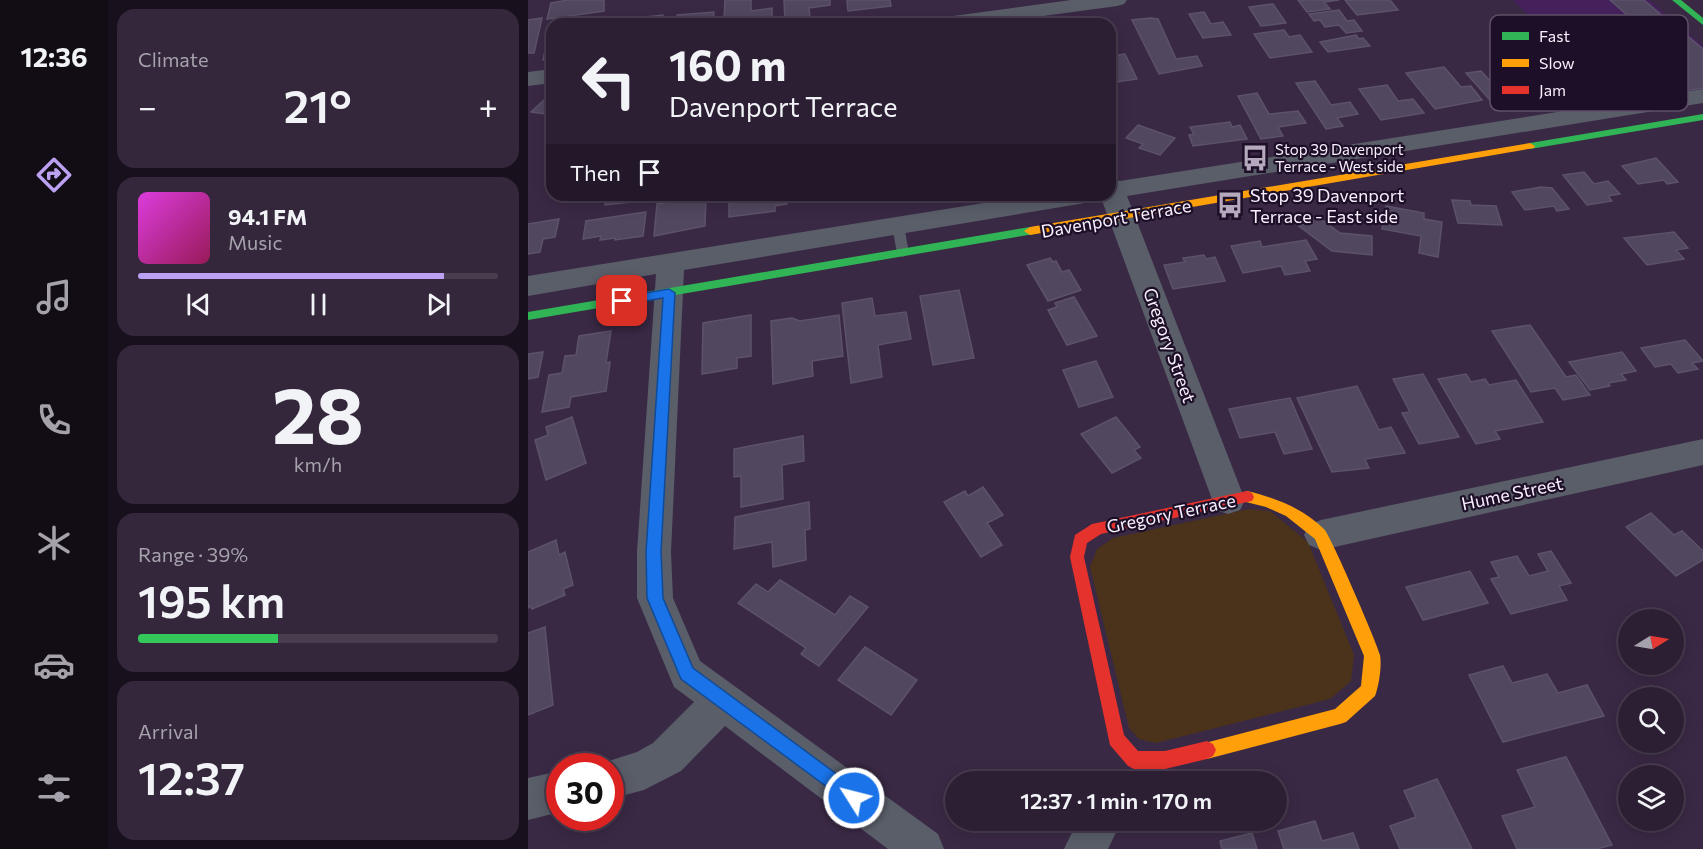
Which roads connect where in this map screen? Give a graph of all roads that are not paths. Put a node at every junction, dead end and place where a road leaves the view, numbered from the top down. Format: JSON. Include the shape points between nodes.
{"nodes":[{"id":1,"x":1117,"y":0,"type":"edge"},
{"id":2,"x":1038,"y":12,"type":"edge"},
{"id":3,"x":988,"y":18,"type":"edge"},
{"id":4,"x":546,"y":77,"type":"edge"},
{"id":5,"x":528,"y":79,"type":"edge"},
{"id":6,"x":1703,"y":96,"type":"edge"},
{"id":7,"x":1688,"y":99,"type":"edge"},
{"id":8,"x":1614,"y":111,"type":"edge"},
{"id":9,"x":1703,"y":117,"type":"edge"},
{"id":10,"x":1116,"y":195,"type":"edge"},
{"id":11,"x":1116,"y":195,"type":"edge"},
{"id":12,"x":1073,"y":201,"type":"edge"},
{"id":13,"x":1090,"y":201,"type":"edge"},
{"id":14,"x":1110,"y":201,"type":"edge"},
{"id":15,"x":898,"y":226,"type":"junction"},
{"id":16,"x":903,"y":253,"type":"junction"},
{"id":17,"x":670,"y":278,"type":"junction"},
{"id":18,"x":528,"y":286,"type":"edge"},
{"id":19,"x":528,"y":316,"type":"edge"},
{"id":20,"x":1703,"y":452,"type":"edge"},
{"id":21,"x":1228,"y":500,"type":"junction"},
{"id":22,"x":1321,"y":535,"type":"junction"},
{"id":23,"x":723,"y":701,"type":"junction"},
{"id":24,"x":1128,"y":771,"type":"edge"},
{"id":25,"x":624,"y":775,"type":"edge"},
{"id":26,"x":546,"y":794,"type":"edge"},
{"id":27,"x":528,"y":799,"type":"edge"},
{"id":28,"x":1095,"y":831,"type":"edge"},
{"id":29,"x":923,"y":849,"type":"edge"},
{"id":30,"x":1085,"y":849,"type":"edge"}],
"edges":[{"from":1,"to":2,"type":"street"},
{"from":2,"to":3,"type":"street"},
{"from":4,"to":5,"type":"street"},
{"from":6,"to":7,"type":"street","name":"Davenport Terrace"},
{"from":8,"to":10,"type":"street","name":"Davenport Terrace"},
{"from":9,"to":11,"type":"street","name":"Davenport Terrace"},
{"from":12,"to":15,"type":"street","name":"Davenport Terrace"},
{"from":13,"to":16,"type":"street","name":"Davenport Terrace"},
{"from":14,"to":21,"type":"street","name":"Gregory Street"},
{"from":15,"to":16,"type":"lane"},
{"from":15,"to":17,"type":"street","name":"Davenport Terrace"},
{"from":16,"to":17,"type":"street","name":"Davenport Terrace"},
{"from":17,"to":18,"type":"street","name":"Davenport Terrace"},
{"from":17,"to":19,"type":"street","name":"Davenport Terrace"},
{"from":17,"to":23,"type":"street","via":[[654,552],[655,598],[687,674]]},
{"from":20,"to":22,"type":"street","name":"Hume Street"},
{"from":21,"to":22,"type":"street","name":"Gregory Terrace","via":[[1247,497],[1268,502],[1291,512]]},
{"from":21,"to":24,"type":"street","name":"Gregory Terrace","via":[[1097,528],[1080,540],[1077,557],[1116,739]]},
{"from":22,"to":24,"type":"street","name":"Gregory Terrace","via":[[1372,656],[1369,690],[1340,716]]},
{"from":23,"to":25,"type":"street","via":[[667,757]]},
{"from":23,"to":29,"type":"street"},
{"from":26,"to":27,"type":"street"},
{"from":28,"to":30,"type":"street"}]}
